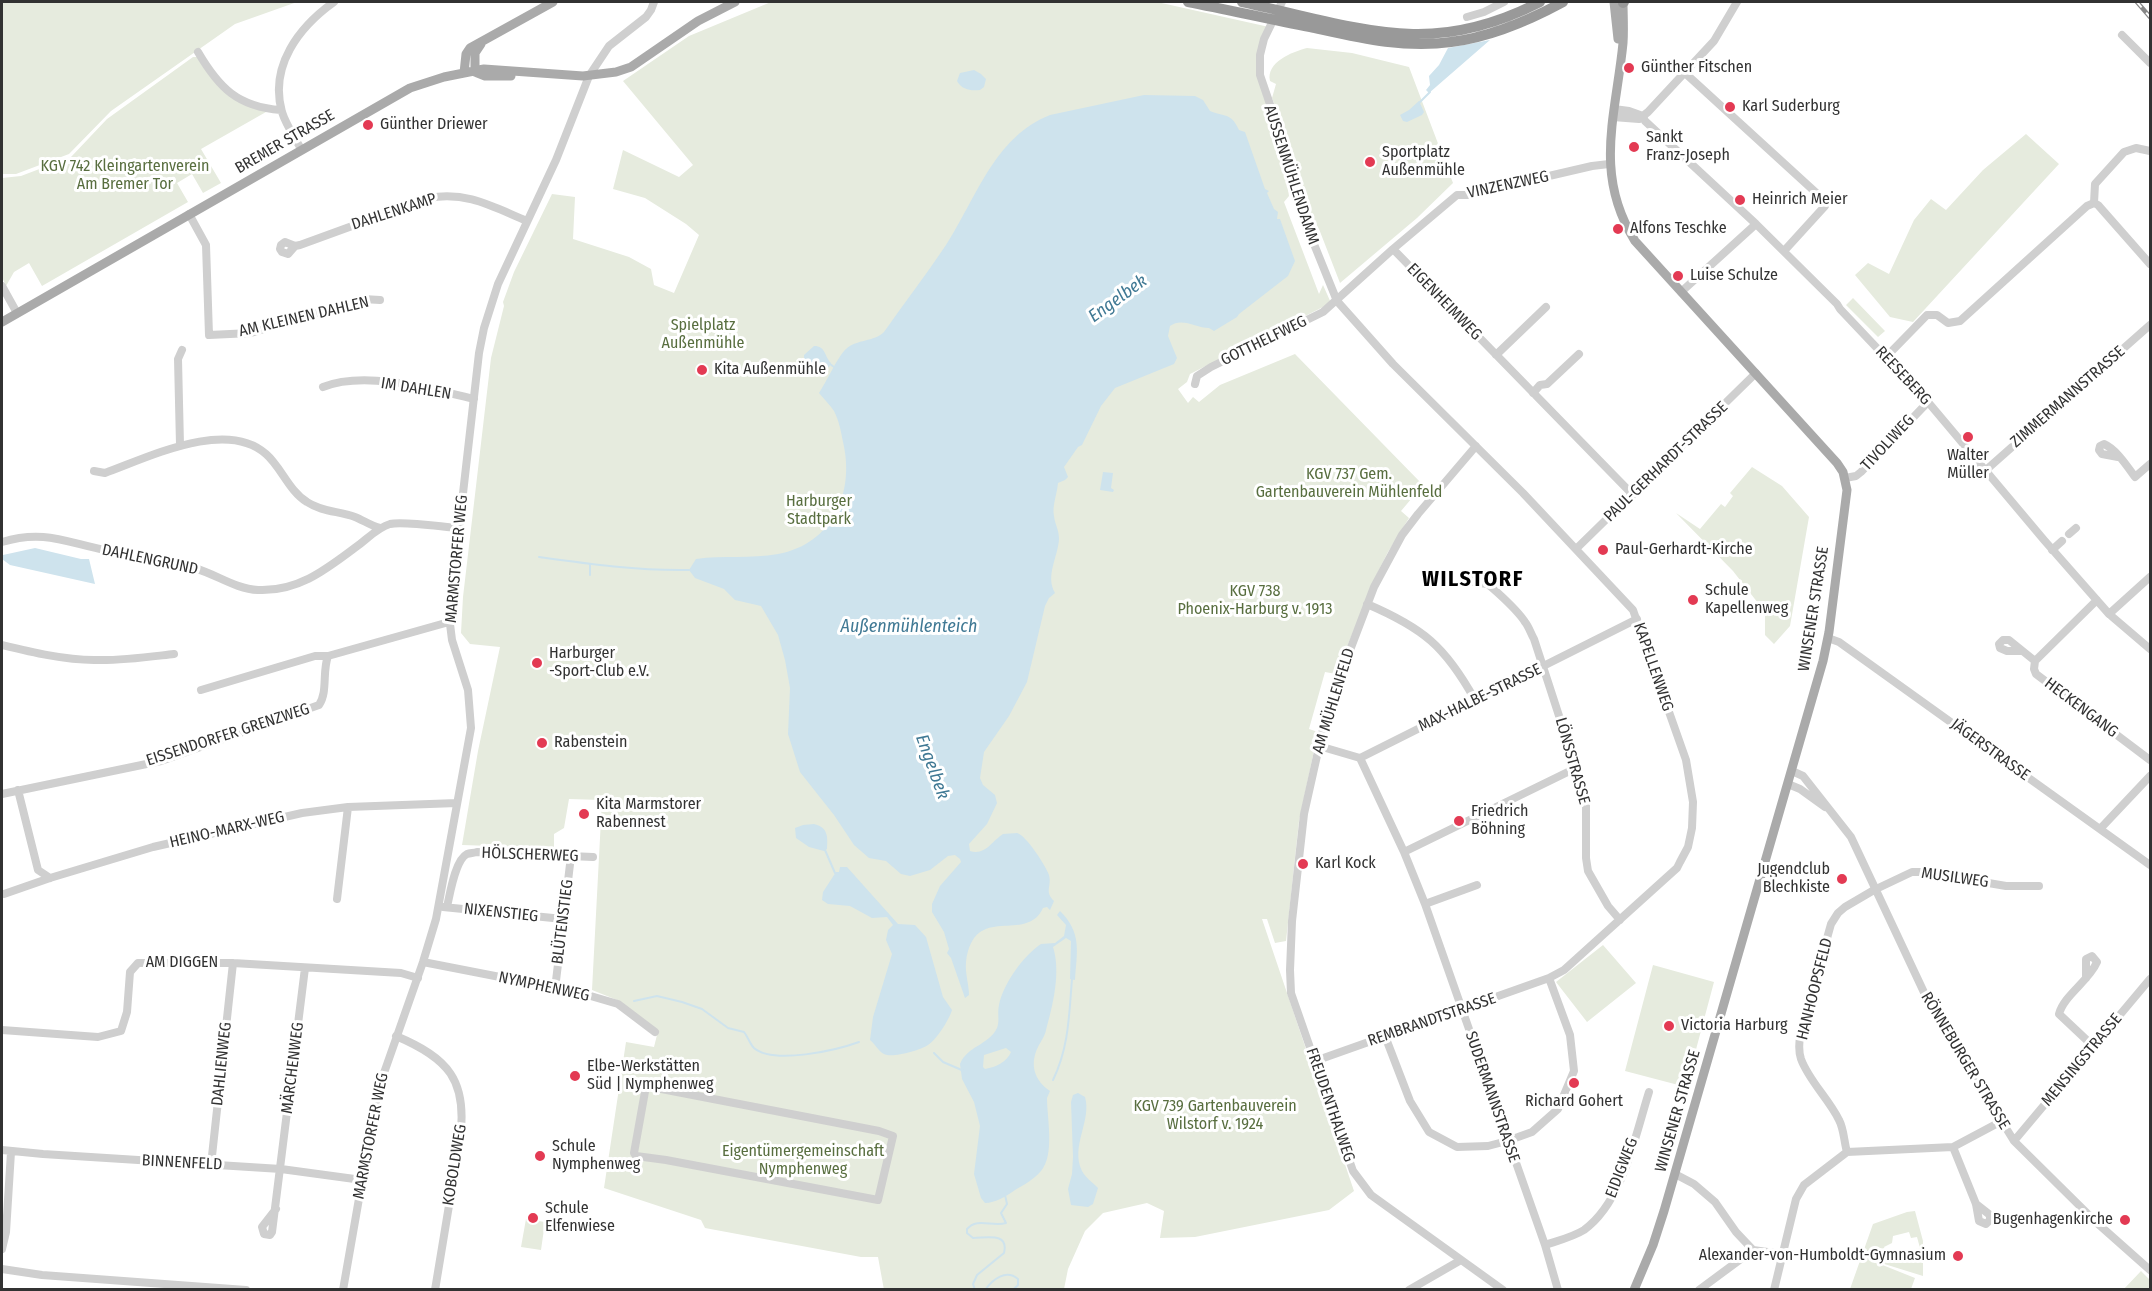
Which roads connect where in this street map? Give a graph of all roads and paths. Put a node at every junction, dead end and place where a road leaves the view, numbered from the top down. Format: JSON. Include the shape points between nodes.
{"nodes":[{"id":1,"x":334,"y":2,"type":"edge"},
{"id":2,"x":553,"y":2,"type":"edge"},
{"id":3,"x":654,"y":2,"type":"edge"},
{"id":4,"x":735,"y":2,"type":"edge"},
{"id":5,"x":1188,"y":2,"type":"edge"},
{"id":6,"x":1242,"y":2,"type":"edge"},
{"id":7,"x":1504,"y":2,"type":"edge"},
{"id":8,"x":1540,"y":2,"type":"edge"},
{"id":9,"x":1563,"y":2,"type":"edge"},
{"id":10,"x":1621,"y":2,"type":"edge"},
{"id":11,"x":1737,"y":2,"type":"edge"},
{"id":12,"x":1283,"y":11,"type":"edge"},
{"id":13,"x":1265,"y":12,"type":"junction"},
{"id":14,"x":1467,"y":17,"type":"dead end"},
{"id":15,"x":2122,"y":35,"type":"dead end"},
{"id":16,"x":1413,"y":39,"type":"junction"},
{"id":17,"x":482,"y":42,"type":"junction"},
{"id":18,"x":198,"y":52,"type":"dead end"},
{"id":19,"x":2151,"y":63,"type":"edge"},
{"id":20,"x":475,"y":72,"type":"junction"},
{"id":21,"x":464,"y":73,"type":"junction"},
{"id":22,"x":1685,"y":73,"type":"junction"},
{"id":23,"x":281,"y":110,"type":"junction"},
{"id":24,"x":1613,"y":113,"type":"junction"},
{"id":25,"x":1643,"y":116,"type":"junction"},
{"id":26,"x":301,"y":150,"type":"junction"},
{"id":27,"x":2151,"y":151,"type":"edge"},
{"id":28,"x":1610,"y":164,"type":"junction"},
{"id":29,"x":2094,"y":203,"type":"junction"},
{"id":30,"x":189,"y":214,"type":"junction"},
{"id":31,"x":527,"y":221,"type":"junction"},
{"id":32,"x":1756,"y":224,"type":"junction"},
{"id":33,"x":295,"y":246,"type":"dead end"},
{"id":34,"x":1393,"y":249,"type":"junction"},
{"id":35,"x":1784,"y":251,"type":"junction"},
{"id":36,"x":2151,"y":264,"type":"edge"},
{"id":37,"x":2,"y":286,"type":"edge"},
{"id":38,"x":1681,"y":292,"type":"junction"},
{"id":39,"x":380,"y":300,"type":"dead end"},
{"id":40,"x":1337,"y":301,"type":"junction"},
{"id":41,"x":1546,"y":307,"type":"dead end"},
{"id":42,"x":17,"y":313,"type":"junction"},
{"id":43,"x":2,"y":322,"type":"edge"},
{"id":44,"x":2151,"y":325,"type":"edge"},
{"id":45,"x":182,"y":350,"type":"dead end"},
{"id":46,"x":1579,"y":354,"type":"dead end"},
{"id":47,"x":1496,"y":355,"type":"junction"},
{"id":48,"x":1886,"y":357,"type":"junction"},
{"id":49,"x":1756,"y":373,"type":"junction"},
{"id":50,"x":1196,"y":380,"type":"dead end"},
{"id":51,"x":323,"y":387,"type":"dead end"},
{"id":52,"x":1533,"y":393,"type":"junction"},
{"id":53,"x":474,"y":399,"type":"junction"},
{"id":54,"x":1928,"y":402,"type":"junction"},
{"id":55,"x":180,"y":446,"type":"junction"},
{"id":56,"x":1476,"y":446,"type":"junction"},
{"id":57,"x":2118,"y":457,"type":"dead end"},
{"id":58,"x":2151,"y":464,"type":"edge"},
{"id":59,"x":1986,"y":470,"type":"junction"},
{"id":60,"x":94,"y":471,"type":"dead end"},
{"id":61,"x":1845,"y":478,"type":"junction"},
{"id":62,"x":1633,"y":495,"type":"junction"},
{"id":63,"x":380,"y":528,"type":"junction"},
{"id":64,"x":459,"y":528,"type":"junction"},
{"id":65,"x":2076,"y":528,"type":"dead end"},
{"id":66,"x":2070,"y":534,"type":"dead end"},
{"id":67,"x":2062,"y":541,"type":"dead end"},
{"id":68,"x":2,"y":542,"type":"edge"},
{"id":69,"x":1576,"y":549,"type":"junction"},
{"id":70,"x":2052,"y":550,"type":"junction"},
{"id":71,"x":2151,"y":577,"type":"edge"},
{"id":72,"x":1487,"y":584,"type":"dead end"},
{"id":73,"x":2097,"y":600,"type":"junction"},
{"id":74,"x":1367,"y":604,"type":"junction"},
{"id":75,"x":2109,"y":614,"type":"junction"},
{"id":76,"x":1637,"y":619,"type":"junction"},
{"id":77,"x":449,"y":622,"type":"junction"},
{"id":78,"x":1828,"y":638,"type":"junction"},
{"id":79,"x":2,"y":645,"type":"edge"},
{"id":80,"x":2151,"y":649,"type":"edge"},
{"id":81,"x":2022,"y":651,"type":"dead end"},
{"id":82,"x":174,"y":654,"type":"dead end"},
{"id":83,"x":328,"y":656,"type":"junction"},
{"id":84,"x":2035,"y":661,"type":"junction"},
{"id":85,"x":1543,"y":667,"type":"junction"},
{"id":86,"x":201,"y":690,"type":"dead end"},
{"id":87,"x":1475,"y":700,"type":"junction"},
{"id":88,"x":1319,"y":746,"type":"junction"},
{"id":89,"x":1360,"y":758,"type":"junction"},
{"id":90,"x":2151,"y":760,"type":"edge"},
{"id":91,"x":1576,"y":768,"type":"junction"},
{"id":92,"x":1792,"y":771,"type":"junction"},
{"id":93,"x":2151,"y":776,"type":"edge"},
{"id":94,"x":1788,"y":784,"type":"junction"},
{"id":95,"x":18,"y":790,"type":"junction"},
{"id":96,"x":2,"y":794,"type":"edge"},
{"id":97,"x":457,"y":803,"type":"junction"},
{"id":98,"x":348,"y":807,"type":"junction"},
{"id":99,"x":1833,"y":813,"type":"junction"},
{"id":100,"x":2100,"y":829,"type":"junction"},
{"id":101,"x":1404,"y":852,"type":"junction"},
{"id":102,"x":571,"y":856,"type":"junction"},
{"id":103,"x":593,"y":857,"type":"dead end"},
{"id":104,"x":2151,"y":865,"type":"edge"},
{"id":105,"x":50,"y":878,"type":"junction"},
{"id":106,"x":1477,"y":885,"type":"dead end"},
{"id":107,"x":2038,"y":886,"type":"dead end"},
{"id":108,"x":1874,"y":890,"type":"junction"},
{"id":109,"x":4,"y":894,"type":"dead end"},
{"id":110,"x":337,"y":899,"type":"dead end"},
{"id":111,"x":1425,"y":904,"type":"junction"},
{"id":112,"x":438,"y":907,"type":"junction"},
{"id":113,"x":447,"y":907,"type":"junction"},
{"id":114,"x":563,"y":919,"type":"junction"},
{"id":115,"x":1620,"y":920,"type":"junction"},
{"id":116,"x":423,"y":962,"type":"junction"},
{"id":117,"x":234,"y":963,"type":"junction"},
{"id":118,"x":305,"y":968,"type":"junction"},
{"id":119,"x":418,"y":978,"type":"junction"},
{"id":120,"x":1549,"y":978,"type":"junction"},
{"id":121,"x":2086,"y":978,"type":"dead end"},
{"id":122,"x":2151,"y":979,"type":"edge"},
{"id":123,"x":555,"y":989,"type":"junction"},
{"id":124,"x":1291,"y":993,"type":"joint"},
{"id":125,"x":1461,"y":1009,"type":"junction"},
{"id":126,"x":2,"y":1030,"type":"edge"},
{"id":127,"x":655,"y":1032,"type":"dead end"},
{"id":128,"x":396,"y":1036,"type":"junction"},
{"id":129,"x":1385,"y":1036,"type":"junction"},
{"id":130,"x":2093,"y":1046,"type":"junction"},
{"id":131,"x":1315,"y":1061,"type":"junction"},
{"id":132,"x":645,"y":1086,"type":"joint"},
{"id":133,"x":1649,"y":1092,"type":"dead end"},
{"id":134,"x":2000,"y":1122,"type":"junction"},
{"id":135,"x":1507,"y":1141,"type":"junction"},
{"id":136,"x":2014,"y":1142,"type":"junction"},
{"id":137,"x":1953,"y":1147,"type":"junction"},
{"id":138,"x":2,"y":1150,"type":"edge"},
{"id":139,"x":11,"y":1152,"type":"junction"},
{"id":140,"x":1847,"y":1152,"type":"junction"},
{"id":141,"x":211,"y":1165,"type":"junction"},
{"id":142,"x":281,"y":1169,"type":"junction"},
{"id":143,"x":1675,"y":1174,"type":"junction"},
{"id":144,"x":362,"y":1180,"type":"junction"},
{"id":145,"x":1976,"y":1204,"type":"dead end"},
{"id":146,"x":276,"y":1209,"type":"dead end"},
{"id":147,"x":1545,"y":1245,"type":"junction"},
{"id":148,"x":2,"y":1249,"type":"edge"},
{"id":149,"x":1753,"y":1250,"type":"junction"},
{"id":150,"x":1782,"y":1254,"type":"junction"},
{"id":151,"x":1461,"y":1260,"type":"junction"},
{"id":152,"x":2,"y":1269,"type":"edge"},
{"id":153,"x":2151,"y":1270,"type":"edge"},
{"id":154,"x":246,"y":1290,"type":"edge"},
{"id":155,"x":343,"y":1290,"type":"edge"},
{"id":156,"x":435,"y":1290,"type":"edge"},
{"id":157,"x":1409,"y":1290,"type":"edge"},
{"id":158,"x":1503,"y":1290,"type":"edge"},
{"id":159,"x":1558,"y":1290,"type":"edge"},
{"id":160,"x":1634,"y":1290,"type":"edge"},
{"id":161,"x":1699,"y":1290,"type":"edge"},
{"id":162,"x":1774,"y":1290,"type":"edge"}],
"edges":[{"from":1,"to":23,"type":"street","via":[[294,39],[279,82]]},
{"from":2,"to":17,"type":"main road"},
{"from":3,"to":31,"type":"street","name":"MARMSTORFER WEG","via":[[646,17],[616,40],[596,64]]},
{"from":4,"to":20,"type":"main road","name":"BREMER STRASSE","via":[[698,21],[631,67],[613,73],[567,75],[487,69]]},
{"from":5,"to":13,"type":"highway"},
{"from":6,"to":13,"type":"highway"},
{"from":7,"to":14,"type":"street"},
{"from":8,"to":16,"type":"highway","via":[[1492,22]]},
{"from":9,"to":16,"type":"highway","via":[[1490,34],[1453,42]]},
{"from":10,"to":24,"type":"main road","via":[[1624,34]]},
{"from":11,"to":22,"type":"street","via":[[1714,41]]},
{"from":12,"to":13,"type":"highway"},
{"from":12,"to":16,"type":"highway"},
{"from":12,"to":40,"type":"street","name":"AUSSENMÜHLENDAMM","via":[[1269,27],[1262,45],[1259,67],[1263,90],[1288,156],[1303,217]]},
{"from":15,"to":19,"type":"street"},
{"from":17,"to":20,"type":"main road","via":[[475,53]]},
{"from":17,"to":21,"type":"main road","via":[[466,54]]},
{"from":18,"to":23,"type":"street","via":[[217,81],[246,104]]},
{"from":20,"to":21,"type":"main road","name":"BREMER STRASSE"},
{"from":21,"to":26,"type":"main road","name":"BREMER STRASSE","via":[[410,88]]},
{"from":22,"to":25,"type":"street"},
{"from":22,"to":35,"type":"street","via":[[1824,200],[1825,206]]},
{"from":23,"to":26,"type":"street"},
{"from":24,"to":25,"type":"street","via":[[1635,119]]},
{"from":24,"to":28,"type":"main road"},
{"from":25,"to":32,"type":"street","name":"REESEBERG"},
{"from":26,"to":30,"type":"main road","name":"BREMER STRASSE"},
{"from":27,"to":29,"type":"street","via":[[2136,148],[2124,152],[2095,184]]},
{"from":28,"to":34,"type":"street","name":"VINZENZWEG","via":[[1457,195]]},
{"from":28,"to":38,"type":"main road","via":[[1613,191],[1624,224]]},
{"from":29,"to":36,"type":"street"},
{"from":29,"to":48,"type":"street","via":[[1960,321],[1948,323],[1937,315],[1927,315]]},
{"from":30,"to":39,"type":"street","name":"AM KLEINEN DAHLEN","via":[[206,245],[209,335],[251,333],[363,299]]},
{"from":30,"to":42,"type":"main road","name":"BREMER STRASSE"},
{"from":31,"to":33,"type":"street","name":"DAHLENKAMP","via":[[472,198],[447,195]]},
{"from":31,"to":53,"type":"street","name":"MARMSTORFER WEG","via":[[505,265],[491,306],[479,353]]},
{"from":32,"to":35,"type":"street","name":"REESEBERG"},
{"from":32,"to":38,"type":"street"},
{"from":34,"to":40,"type":"street","name":"VINZENZWEG"},
{"from":34,"to":47,"type":"street","name":"EIGENHEIMWEG"},
{"from":35,"to":48,"type":"street","name":"REESEBERG"},
{"from":37,"to":42,"type":"street"},
{"from":38,"to":49,"type":"main road"},
{"from":40,"to":50,"type":"street","name":"GOTTHELFWEG"},
{"from":40,"to":56,"type":"street","name":"KAPELLENWEG","via":[[1393,364]]},
{"from":41,"to":47,"type":"street"},
{"from":42,"to":43,"type":"main road","name":"BREMER STRASSE"},
{"from":44,"to":59,"type":"street","name":"ZIMMERMANNSTRASSE"},
{"from":45,"to":55,"type":"street","via":[[178,359]]},
{"from":46,"to":52,"type":"street"},
{"from":47,"to":52,"type":"street","name":"EIGENHEIMWEG"},
{"from":48,"to":54,"type":"street","name":"REESEBERG"},
{"from":49,"to":61,"type":"main road","via":[[1837,463]]},
{"from":49,"to":62,"type":"street","name":"PAUL-GERHARDT-STRASSE"},
{"from":51,"to":53,"type":"street","name":"IM DAHLEN","via":[[341,382],[397,382]]},
{"from":52,"to":62,"type":"street","name":"EIGENHEIMWEG"},
{"from":53,"to":64,"type":"street","name":"MARMSTORFER WEG"},
{"from":54,"to":59,"type":"street","name":"REESEBERG"},
{"from":54,"to":61,"type":"street","name":"TIVOLIWEG","via":[[1861,472]]},
{"from":55,"to":60,"type":"street","via":[[105,473]]},
{"from":55,"to":63,"type":"street","via":[[241,440],[265,453],[304,501]]},
{"from":56,"to":69,"type":"street","name":"KAPELLENWEG"},
{"from":56,"to":74,"type":"street","name":"AM MÜHLENFELD","via":[[1408,527]]},
{"from":57,"to":58,"type":"street","via":[[2135,477]]},
{"from":59,"to":70,"type":"street","name":"REESEBERG"},
{"from":61,"to":78,"type":"main road","name":"WINSENER STRASSE"},
{"from":62,"to":69,"type":"street","name":"PAUL-GERHARDT-STRASSE"},
{"from":63,"to":64,"type":"street","via":[[392,524]]},
{"from":63,"to":68,"type":"street","name":"DAHLENGRUND","via":[[320,574],[297,585],[256,590],[196,568],[50,536],[17,537]]},
{"from":64,"to":77,"type":"street","name":"MARMSTORFER WEG"},
{"from":65,"to":66,"type":"street"},
{"from":67,"to":70,"type":"street"},
{"from":69,"to":76,"type":"street","name":"KAPELLENWEG","via":[[1623,597]]},
{"from":70,"to":73,"type":"street","name":"REESEBERG"},
{"from":71,"to":75,"type":"street"},
{"from":72,"to":85,"type":"street","name":"LÖNSSTRASSE","via":[[1525,621]]},
{"from":73,"to":75,"type":"street","name":"REESEBERG"},
{"from":73,"to":84,"type":"street"},
{"from":74,"to":87,"type":"street","via":[[1406,622],[1436,645],[1459,671]]},
{"from":74,"to":88,"type":"street","name":"AM MÜHLENFELD","via":[[1338,679]]},
{"from":75,"to":80,"type":"street","name":"REESEBERG"},
{"from":76,"to":85,"type":"street","name":"MAX-HALBE-STRASSE"},
{"from":76,"to":115,"type":"street","name":"KAPELLENWEG","via":[[1686,760],[1693,802],[1692,828],[1677,868]]},
{"from":77,"to":83,"type":"street"},
{"from":77,"to":97,"type":"street","name":"MARMSTORFER WEG","via":[[468,690],[472,722]]},
{"from":78,"to":92,"type":"main road","name":"WINSENER STRASSE"},
{"from":78,"to":100,"type":"street","name":"JÄGERSTRASSE","via":[[1839,642]]},
{"from":79,"to":82,"type":"street","via":[[92,661]]},
{"from":81,"to":84,"type":"street","name":"HECKENGANG"},
{"from":83,"to":86,"type":"street","via":[[315,656]]},
{"from":83,"to":95,"type":"street","name":"EISSENDORFER GRENZWEG","via":[[319,705],[160,761]]},
{"from":84,"to":90,"type":"street","name":"HECKENGANG","via":[[2036,674]]},
{"from":85,"to":87,"type":"street","name":"MAX-HALBE-STRASSE"},
{"from":85,"to":91,"type":"street","name":"LÖNSSTRASSE"},
{"from":87,"to":89,"type":"street","name":"MAX-HALBE-STRASSE"},
{"from":88,"to":89,"type":"street"},
{"from":88,"to":124,"type":"street","name":"AM MÜHLENFELD","via":[[1304,814],[1292,921]]},
{"from":89,"to":101,"type":"street","name":"SUDERMANNSTRASSE"},
{"from":91,"to":101,"type":"street"},
{"from":91,"to":115,"type":"street","name":"LÖNSSTRASSE","via":[[1586,807],[1588,871]]},
{"from":92,"to":94,"type":"main road","name":"WINSENER STRASSE"},
{"from":92,"to":99,"type":"street","name":"RÖNNEBURGER STRASSE","via":[[1803,776]]},
{"from":93,"to":100,"type":"street"},
{"from":94,"to":99,"type":"street","name":"RÖNNEBURGER STRASSE"},
{"from":94,"to":143,"type":"main road","name":"WINSENER STRASSE"},
{"from":95,"to":96,"type":"street","name":"EISSENDORFER GRENZWEG"},
{"from":95,"to":105,"type":"street","via":[[38,870]]},
{"from":97,"to":98,"type":"street","name":"HEINO-MARX-WEG"},
{"from":97,"to":112,"type":"street","name":"MARMSTORFER WEG"},
{"from":98,"to":105,"type":"street","name":"HEINO-MARX-WEG","via":[[192,837]]},
{"from":98,"to":110,"type":"street"},
{"from":99,"to":108,"type":"street","name":"RÖNNEBURGER STRASSE","via":[[1851,837]]},
{"from":100,"to":104,"type":"street","name":"JÄGERSTRASSE"},
{"from":101,"to":111,"type":"street","name":"SUDERMANNSTRASSE"},
{"from":102,"to":103,"type":"street","name":"HÖLSCHERWEG"},
{"from":102,"to":113,"type":"street","name":"HÖLSCHERWEG","via":[[468,854],[457,867]]},
{"from":102,"to":114,"type":"street","name":"BLÜTENSTIEG"},
{"from":105,"to":109,"type":"street","name":"HEINO-MARX-WEG"},
{"from":106,"to":111,"type":"street"},
{"from":107,"to":108,"type":"street","name":"MUSILWEG","via":[[2006,886],[1918,871]]},
{"from":108,"to":134,"type":"street","name":"RÖNNEBURGER STRASSE","via":[[1929,1003]]},
{"from":108,"to":140,"type":"street","name":"HANHOOPSFELD","via":[[1845,907],[1831,924],[1801,1029],[1801,1058],[1840,1122]]},
{"from":111,"to":125,"type":"street","name":"SUDERMANNSTRASSE"},
{"from":112,"to":113,"type":"street","name":"NIXENSTIEG"},
{"from":112,"to":116,"type":"street","name":"MARMSTORFER WEG"},
{"from":113,"to":114,"type":"street","name":"NIXENSTIEG"},
{"from":114,"to":123,"type":"street","name":"BLÜTENSTIEG"},
{"from":115,"to":120,"type":"street","name":"KAPELLENWEG","via":[[1564,970]]},
{"from":116,"to":119,"type":"street","name":"MARMSTORFER WEG"},
{"from":116,"to":123,"type":"street","name":"NYMPHENWEG"},
{"from":117,"to":118,"type":"street","name":"AM DIGGEN"},
{"from":117,"to":126,"type":"street","name":"AM DIGGEN","via":[[138,963],[130,972],[121,1031],[98,1036]]},
{"from":117,"to":141,"type":"street","name":"DAHLIENWEG"},
{"from":118,"to":119,"type":"street","name":"AM DIGGEN","via":[[401,973]]},
{"from":118,"to":142,"type":"street","name":"MÄRCHENWEG"},
{"from":119,"to":128,"type":"street","name":"MARMSTORFER WEG"},
{"from":120,"to":125,"type":"street","name":"REMBRANDTSTRASSE"},
{"from":120,"to":135,"type":"street","via":[[1570,1035],[1574,1071],[1558,1109],[1532,1132]]},
{"from":121,"to":130,"type":"street","via":[[2059,1014]]},
{"from":122,"to":130,"type":"street","name":"MENSINGSTRASSE"},
{"from":123,"to":127,"type":"street","name":"NYMPHENWEG","via":[[618,1004]]},
{"from":124,"to":131,"type":"street","name":"FREUDENTHALWEG"},
{"from":125,"to":129,"type":"street","name":"REMBRANDTSTRASSE"},
{"from":125,"to":135,"type":"street","name":"SUDERMANNSTRASSE"},
{"from":128,"to":144,"type":"street","name":"MARMSTORFER WEG","via":[[378,1090]]},
{"from":128,"to":156,"type":"street","name":"KOBOLDWEG","via":[[422,1047],[443,1064],[462,1101],[463,1120]]},
{"from":129,"to":131,"type":"street","name":"REMBRANDTSTRASSE"},
{"from":129,"to":135,"type":"street","via":[[1410,1101],[1429,1132],[1457,1148]]},
{"from":130,"to":136,"type":"street","name":"MENSINGSTRASSE"},
{"from":131,"to":151,"type":"street","name":"FREUDENTHALWEG","via":[[1353,1171],[1371,1195]]},
{"from":132,"to":132,"type":"street","via":[[893,1136],[878,1200],[636,1156]]},
{"from":133,"to":147,"type":"street","name":"EIDIGWEG","via":[[1617,1189],[1606,1208],[1582,1232]]},
{"from":134,"to":136,"type":"street","name":"RÖNNEBURGER STRASSE"},
{"from":134,"to":137,"type":"street"},
{"from":135,"to":147,"type":"street","name":"SUDERMANNSTRASSE"},
{"from":136,"to":153,"type":"street","name":"RÖNNEBURGER STRASSE","via":[[2097,1224]]},
{"from":137,"to":140,"type":"street"},
{"from":137,"to":145,"type":"street"},
{"from":138,"to":139,"type":"street","name":"BINNENFELD"},
{"from":139,"to":141,"type":"street","name":"BINNENFELD"},
{"from":139,"to":148,"type":"street"},
{"from":140,"to":150,"type":"street","via":[[1804,1185]]},
{"from":141,"to":142,"type":"street","name":"BINNENFELD"},
{"from":142,"to":144,"type":"street","name":"BINNENFELD"},
{"from":142,"to":146,"type":"street","name":"MÄRCHENWEG"},
{"from":143,"to":149,"type":"street","via":[[1709,1196]]},
{"from":143,"to":160,"type":"main road","name":"WINSENER STRASSE"},
{"from":144,"to":155,"type":"street","name":"MARMSTORFER WEG"},
{"from":147,"to":159,"type":"street","name":"SUDERMANNSTRASSE"},
{"from":149,"to":150,"type":"street"},
{"from":149,"to":161,"type":"street"},
{"from":150,"to":162,"type":"street"},
{"from":151,"to":157,"type":"street"},
{"from":151,"to":158,"type":"street","name":"FREUDENTHALWEG"},
{"from":152,"to":154,"type":"street"}]}
